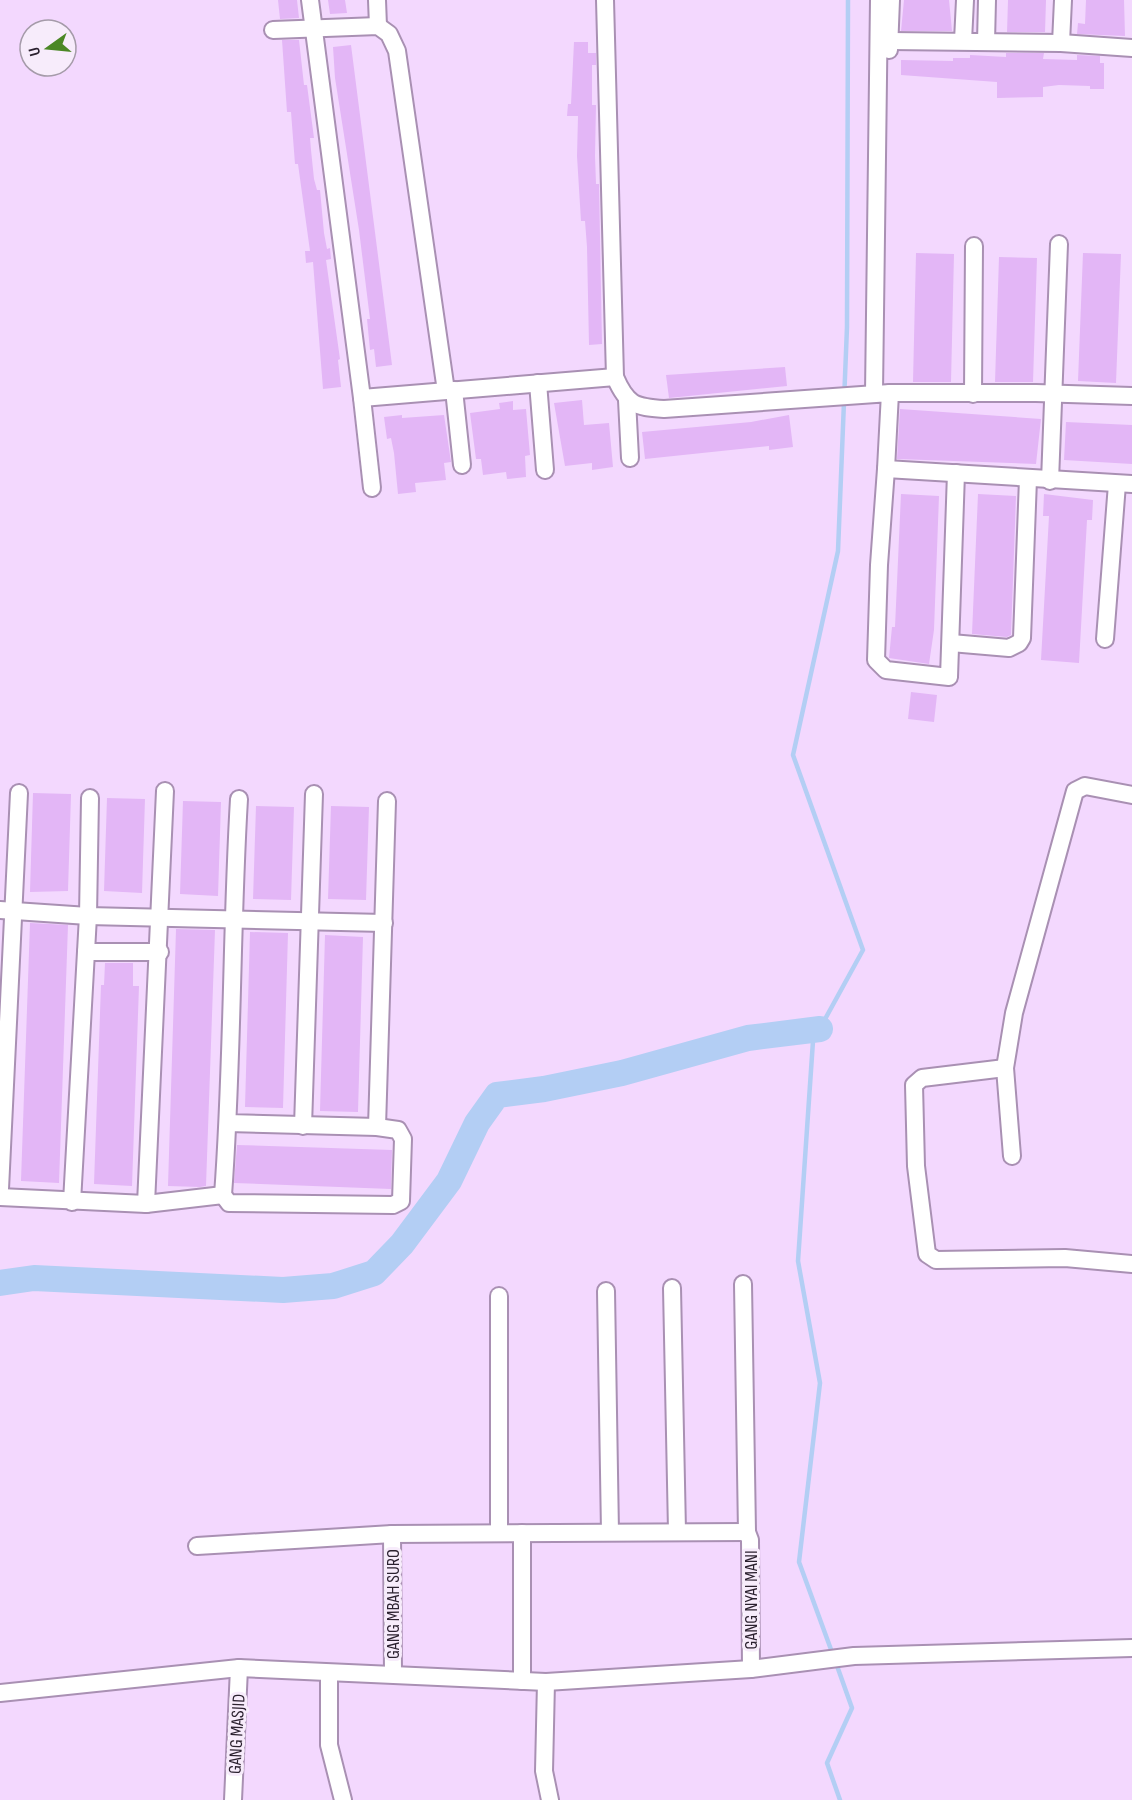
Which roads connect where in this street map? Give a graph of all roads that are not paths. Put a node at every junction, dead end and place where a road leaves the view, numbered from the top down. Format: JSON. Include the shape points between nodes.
{"nodes":[{"id":1,"x":310,"y":0,"type":"edge"},
{"id":2,"x":377,"y":0,"type":"edge"},
{"id":3,"x":605,"y":0,"type":"edge"},
{"id":4,"x":879,"y":0,"type":"edge"},
{"id":5,"x":891,"y":0,"type":"edge"},
{"id":6,"x":965,"y":0,"type":"edge"},
{"id":7,"x":987,"y":0,"type":"edge"},
{"id":8,"x":1063,"y":0,"type":"edge"},
{"id":9,"x":378,"y":26,"type":"junction"},
{"id":10,"x":273,"y":30,"type":"dead end"},
{"id":11,"x":315,"y":30,"type":"junction"},
{"id":12,"x":890,"y":41,"type":"junction"},
{"id":13,"x":963,"y":41,"type":"junction"},
{"id":14,"x":986,"y":42,"type":"junction"},
{"id":15,"x":1061,"y":43,"type":"junction"},
{"id":16,"x":1132,"y":48,"type":"edge"},
{"id":17,"x":884,"y":100,"type":"dead end"},
{"id":18,"x":1059,"y":244,"type":"dead end"},
{"id":19,"x":974,"y":246,"type":"dead end"},
{"id":20,"x":615,"y":377,"type":"junction"},
{"id":21,"x":538,"y":383,"type":"junction"},
{"id":22,"x":450,"y":390,"type":"junction"},
{"id":23,"x":875,"y":393,"type":"junction"},
{"id":24,"x":1055,"y":393,"type":"junction"},
{"id":25,"x":973,"y":394,"type":"junction"},
{"id":26,"x":1132,"y":396,"type":"edge"},
{"id":27,"x":362,"y":398,"type":"junction"},
{"id":28,"x":627,"y":400,"type":"junction"},
{"id":29,"x":630,"y":458,"type":"dead end"},
{"id":30,"x":462,"y":465,"type":"dead end"},
{"id":31,"x":886,"y":469,"type":"junction"},
{"id":32,"x":545,"y":470,"type":"dead end"},
{"id":33,"x":956,"y":473,"type":"junction"},
{"id":34,"x":1028,"y":479,"type":"junction"},
{"id":35,"x":1050,"y":481,"type":"junction"},
{"id":36,"x":1124,"y":484,"type":"edge"},
{"id":37,"x":372,"y":488,"type":"dead end"},
{"id":38,"x":1105,"y":639,"type":"dead end"},
{"id":39,"x":951,"y":644,"type":"junction"},
{"id":40,"x":165,"y":791,"type":"dead end"},
{"id":41,"x":19,"y":793,"type":"dead end"},
{"id":42,"x":314,"y":794,"type":"dead end"},
{"id":43,"x":1132,"y":795,"type":"edge"},
{"id":44,"x":90,"y":798,"type":"dead end"},
{"id":45,"x":239,"y":799,"type":"dead end"},
{"id":46,"x":387,"y":801,"type":"dead end"},
{"id":47,"x":6,"y":910,"type":"edge"},
{"id":48,"x":88,"y":916,"type":"junction"},
{"id":49,"x":161,"y":917,"type":"junction"},
{"id":50,"x":232,"y":920,"type":"junction"},
{"id":51,"x":310,"y":922,"type":"junction"},
{"id":52,"x":384,"y":923,"type":"junction"},
{"id":53,"x":86,"y":952,"type":"junction"},
{"id":54,"x":160,"y":952,"type":"junction"},
{"id":55,"x":1005,"y":1068,"type":"junction"},
{"id":56,"x":228,"y":1123,"type":"junction"},
{"id":57,"x":303,"y":1126,"type":"junction"},
{"id":58,"x":377,"y":1127,"type":"junction"},
{"id":59,"x":1012,"y":1156,"type":"dead end"},
{"id":60,"x":0,"y":1189,"type":"edge"},
{"id":61,"x":223,"y":1195,"type":"junction"},
{"id":62,"x":0,"y":1197,"type":"edge"},
{"id":63,"x":72,"y":1202,"type":"junction"},
{"id":64,"x":146,"y":1204,"type":"junction"},
{"id":65,"x":1132,"y":1264,"type":"edge"},
{"id":66,"x":742,"y":1284,"type":"dead end"},
{"id":67,"x":672,"y":1288,"type":"dead end"},
{"id":68,"x":606,"y":1291,"type":"dead end"},
{"id":69,"x":499,"y":1296,"type":"dead end"},
{"id":70,"x":677,"y":1531,"type":"junction"},
{"id":71,"x":610,"y":1532,"type":"junction"},
{"id":72,"x":747,"y":1532,"type":"junction"},
{"id":73,"x":499,"y":1533,"type":"junction"},
{"id":74,"x":522,"y":1533,"type":"junction"},
{"id":75,"x":392,"y":1534,"type":"junction"},
{"id":76,"x":197,"y":1546,"type":"dead end"},
{"id":77,"x":1132,"y":1648,"type":"edge"},
{"id":78,"x":239,"y":1668,"type":"junction"},
{"id":79,"x":751,"y":1670,"type":"junction"},
{"id":80,"x":329,"y":1673,"type":"junction"},
{"id":81,"x":393,"y":1674,"type":"junction"},
{"id":82,"x":522,"y":1681,"type":"junction"},
{"id":83,"x":546,"y":1682,"type":"junction"},
{"id":84,"x":0,"y":1693,"type":"edge"},
{"id":85,"x":233,"y":1800,"type":"edge"},
{"id":86,"x":343,"y":1800,"type":"edge"},
{"id":87,"x":550,"y":1800,"type":"edge"}],
"edges":[{"from":1,"to":11,"type":"street"},
{"from":2,"to":9,"type":"street"},
{"from":3,"to":20,"type":"street"},
{"from":4,"to":23,"type":"street"},
{"from":5,"to":12,"type":"street"},
{"from":6,"to":13,"type":"street"},
{"from":7,"to":14,"type":"street"},
{"from":8,"to":15,"type":"street"},
{"from":9,"to":11,"type":"street"},
{"from":9,"to":22,"type":"street","via":[[389,34],[399,62]]},
{"from":10,"to":11,"type":"street"},
{"from":11,"to":27,"type":"street"},
{"from":12,"to":13,"type":"street"},
{"from":12,"to":17,"type":"street"},
{"from":13,"to":14,"type":"street"},
{"from":14,"to":15,"type":"street"},
{"from":15,"to":16,"type":"street"},
{"from":18,"to":24,"type":"street"},
{"from":19,"to":25,"type":"street"},
{"from":20,"to":21,"type":"street"},
{"from":20,"to":28,"type":"street"},
{"from":21,"to":22,"type":"street"},
{"from":21,"to":32,"type":"street"},
{"from":22,"to":27,"type":"street"},
{"from":22,"to":30,"type":"street"},
{"from":23,"to":25,"type":"street"},
{"from":23,"to":28,"type":"street","via":[[664,409],[641,408]]},
{"from":23,"to":31,"type":"street"},
{"from":24,"to":25,"type":"street"},
{"from":24,"to":26,"type":"street"},
{"from":24,"to":35,"type":"street"},
{"from":27,"to":37,"type":"street"},
{"from":28,"to":29,"type":"street"},
{"from":31,"to":33,"type":"street"},
{"from":31,"to":39,"type":"street","via":[[876,660],[886,670],[949,677]]},
{"from":33,"to":34,"type":"street"},
{"from":33,"to":39,"type":"street"},
{"from":34,"to":35,"type":"street"},
{"from":34,"to":39,"type":"street","via":[[1022,638],[1017,646],[1009,648]]},
{"from":35,"to":36,"type":"street"},
{"from":36,"to":38,"type":"street"},
{"from":40,"to":49,"type":"street"},
{"from":41,"to":47,"type":"street"},
{"from":42,"to":51,"type":"street"},
{"from":43,"to":55,"type":"street","via":[[1085,786],[1075,791],[1014,1013]]},
{"from":44,"to":48,"type":"street"},
{"from":45,"to":50,"type":"street"},
{"from":46,"to":52,"type":"street"},
{"from":47,"to":48,"type":"street"},
{"from":47,"to":60,"type":"street"},
{"from":48,"to":49,"type":"street"},
{"from":48,"to":53,"type":"street"},
{"from":49,"to":50,"type":"street"},
{"from":49,"to":54,"type":"street"},
{"from":50,"to":51,"type":"street"},
{"from":50,"to":56,"type":"street"},
{"from":51,"to":52,"type":"street"},
{"from":51,"to":57,"type":"street"},
{"from":52,"to":58,"type":"street"},
{"from":53,"to":54,"type":"street"},
{"from":53,"to":63,"type":"street"},
{"from":54,"to":64,"type":"street"},
{"from":55,"to":59,"type":"street"},
{"from":55,"to":65,"type":"street","via":[[922,1078],[914,1085],[916,1166],[927,1254],[936,1260],[1065,1258]]},
{"from":56,"to":57,"type":"street"},
{"from":56,"to":61,"type":"street"},
{"from":57,"to":58,"type":"street"},
{"from":58,"to":61,"type":"street","via":[[398,1130],[403,1139],[398,1204],[229,1203]]},
{"from":61,"to":64,"type":"street"},
{"from":62,"to":63,"type":"street"},
{"from":63,"to":64,"type":"street"},
{"from":66,"to":72,"type":"street","name":"GANG NYAI MANI"},
{"from":67,"to":70,"type":"street"},
{"from":68,"to":71,"type":"street"},
{"from":69,"to":73,"type":"street"},
{"from":70,"to":71,"type":"street"},
{"from":70,"to":72,"type":"street"},
{"from":71,"to":74,"type":"street"},
{"from":72,"to":79,"type":"street","name":"GANG NYAI MANI"},
{"from":73,"to":74,"type":"street"},
{"from":73,"to":75,"type":"street"},
{"from":74,"to":82,"type":"street"},
{"from":75,"to":76,"type":"street"},
{"from":75,"to":81,"type":"street","name":"GANG MBAH SURO"},
{"from":77,"to":79,"type":"street","via":[[854,1656]]},
{"from":78,"to":80,"type":"street"},
{"from":78,"to":84,"type":"street"},
{"from":78,"to":85,"type":"street","name":"GANG MASJID"},
{"from":79,"to":83,"type":"street"},
{"from":80,"to":81,"type":"street"},
{"from":80,"to":86,"type":"street","via":[[330,1745]]},
{"from":81,"to":82,"type":"street"},
{"from":82,"to":83,"type":"street"},
{"from":83,"to":87,"type":"street","via":[[544,1771]]}]}
